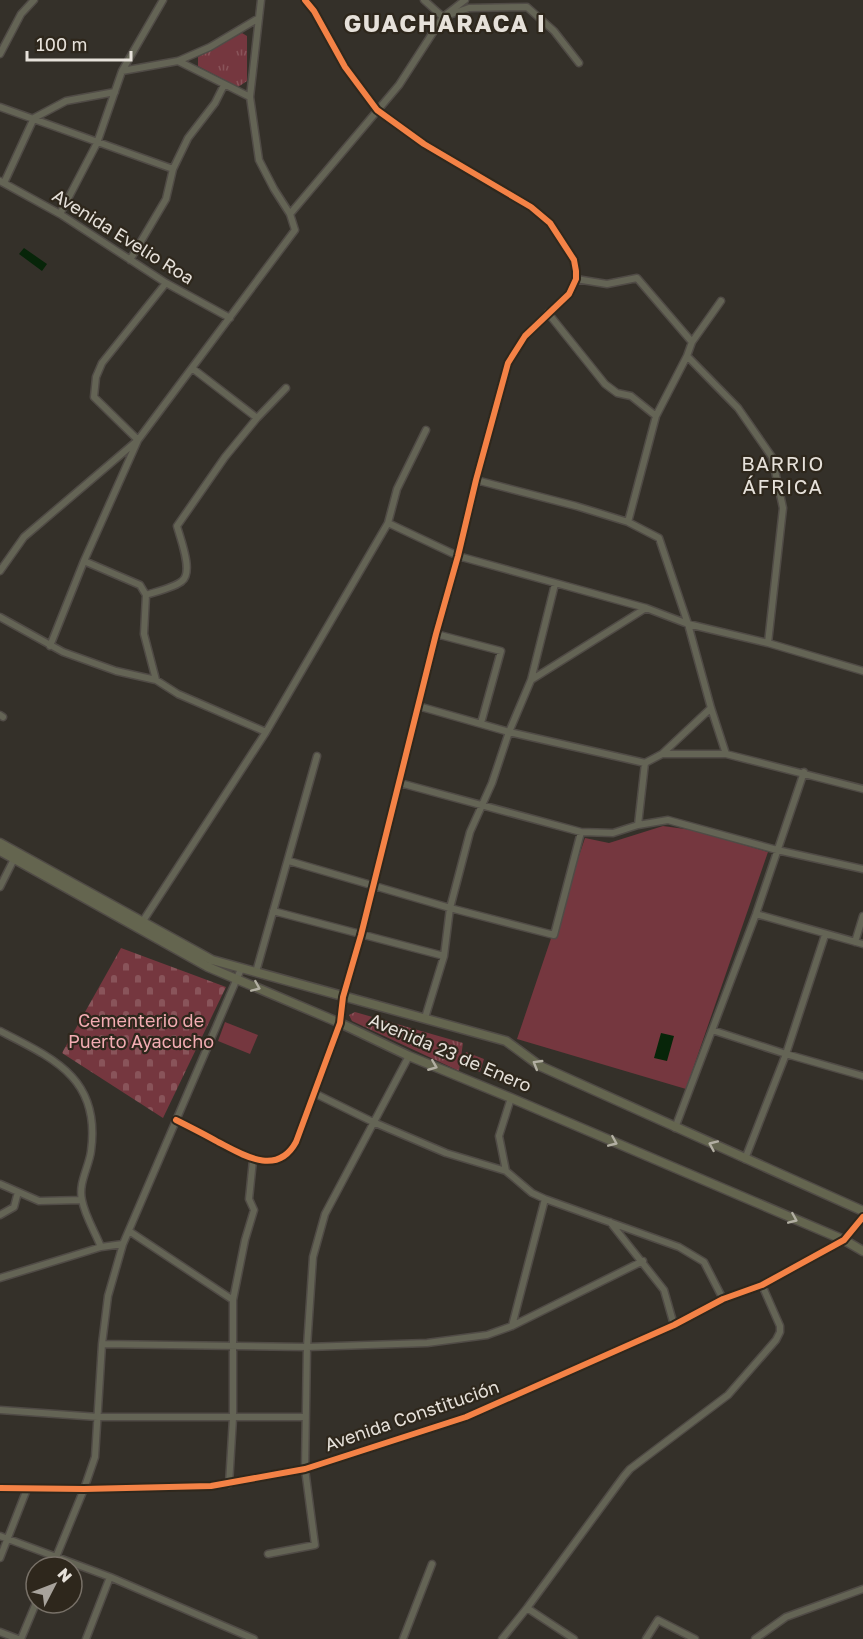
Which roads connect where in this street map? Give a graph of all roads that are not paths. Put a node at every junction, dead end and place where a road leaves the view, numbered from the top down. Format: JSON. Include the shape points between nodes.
{"nodes":[{"id":1,"x":34,"y":0,"type":"edge"},
{"id":2,"x":163,"y":0,"type":"edge"},
{"id":3,"x":261,"y":0,"type":"edge"},
{"id":4,"x":305,"y":0,"type":"edge"},
{"id":5,"x":424,"y":0,"type":"edge"},
{"id":6,"x":465,"y":0,"type":"edge"},
{"id":7,"x":443,"y":17,"type":"junction"},
{"id":8,"x":259,"y":18,"type":"junction"},
{"id":9,"x":3,"y":42,"type":"edge"},
{"id":10,"x":0,"y":54,"type":"edge"},
{"id":11,"x":178,"y":61,"type":"junction"},
{"id":12,"x":579,"y":63,"type":"dead end"},
{"id":13,"x":122,"y":71,"type":"junction"},
{"id":14,"x":224,"y":85,"type":"junction"},
{"id":15,"x":115,"y":92,"type":"junction"},
{"id":16,"x":250,"y":97,"type":"junction"},
{"id":17,"x":0,"y":107,"type":"edge"},
{"id":18,"x":377,"y":110,"type":"junction"},
{"id":19,"x":34,"y":118,"type":"junction"},
{"id":20,"x":97,"y":143,"type":"junction"},
{"id":21,"x":173,"y":169,"type":"junction"},
{"id":22,"x":2,"y":182,"type":"edge"},
{"id":23,"x":60,"y":214,"type":"junction"},
{"id":24,"x":290,"y":214,"type":"junction"},
{"id":25,"x":130,"y":260,"type":"junction"},
{"id":26,"x":576,"y":279,"type":"junction"},
{"id":27,"x":166,"y":283,"type":"junction"},
{"id":28,"x":721,"y":301,"type":"dead end"},
{"id":29,"x":548,"y":313,"type":"junction"},
{"id":30,"x":230,"y":318,"type":"junction"},
{"id":31,"x":692,"y":342,"type":"junction"},
{"id":32,"x":687,"y":356,"type":"junction"},
{"id":33,"x":192,"y":368,"type":"junction"},
{"id":34,"x":286,"y":388,"type":"dead end"},
{"id":35,"x":656,"y":416,"type":"junction"},
{"id":36,"x":257,"y":418,"type":"junction"},
{"id":37,"x":426,"y":430,"type":"dead end"},
{"id":38,"x":138,"y":440,"type":"junction"},
{"id":39,"x":476,"y":480,"type":"junction"},
{"id":40,"x":628,"y":522,"type":"junction"},
{"id":41,"x":388,"y":523,"type":"junction"},
{"id":42,"x":458,"y":556,"type":"junction"},
{"id":43,"x":84,"y":561,"type":"junction"},
{"id":44,"x":0,"y":571,"type":"edge"},
{"id":45,"x":555,"y":584,"type":"junction"},
{"id":46,"x":146,"y":595,"type":"junction"},
{"id":47,"x":646,"y":609,"type":"junction"},
{"id":48,"x":0,"y":617,"type":"edge"},
{"id":49,"x":688,"y":624,"type":"junction"},
{"id":50,"x":436,"y":633,"type":"junction"},
{"id":51,"x":768,"y":643,"type":"junction"},
{"id":52,"x":51,"y":646,"type":"junction"},
{"id":53,"x":863,"y":671,"type":"edge"},
{"id":54,"x":156,"y":680,"type":"junction"},
{"id":55,"x":531,"y":680,"type":"junction"},
{"id":56,"x":418,"y":706,"type":"junction"},
{"id":57,"x":711,"y":708,"type":"junction"},
{"id":58,"x":482,"y":723,"type":"junction"},
{"id":59,"x":266,"y":732,"type":"junction"},
{"id":60,"x":509,"y":732,"type":"junction"},
{"id":61,"x":662,"y":754,"type":"junction"},
{"id":62,"x":726,"y":754,"type":"junction"},
{"id":63,"x":317,"y":756,"type":"dead end"},
{"id":64,"x":645,"y":763,"type":"junction"},
{"id":65,"x":804,"y":772,"type":"junction"},
{"id":66,"x":400,"y":783,"type":"junction"},
{"id":67,"x":863,"y":789,"type":"edge"},
{"id":68,"x":483,"y":807,"type":"junction"},
{"id":69,"x":638,"y":825,"type":"junction"},
{"id":70,"x":581,"y":832,"type":"junction"},
{"id":71,"x":0,"y":843,"type":"edge"},
{"id":72,"x":777,"y":850,"type":"junction"},
{"id":73,"x":0,"y":851,"type":"edge"},
{"id":74,"x":14,"y":859,"type":"junction"},
{"id":75,"x":289,"y":861,"type":"junction"},
{"id":76,"x":863,"y":869,"type":"edge"},
{"id":77,"x":373,"y":885,"type":"junction"},
{"id":78,"x":0,"y":887,"type":"edge"},
{"id":79,"x":450,"y":908,"type":"junction"},
{"id":80,"x":273,"y":911,"type":"junction"},
{"id":81,"x":756,"y":914,"type":"junction"},
{"id":82,"x":863,"y":916,"type":"edge"},
{"id":83,"x":140,"y":926,"type":"junction"},
{"id":84,"x":361,"y":935,"type":"junction"},
{"id":85,"x":825,"y":935,"type":"junction"},
{"id":86,"x":855,"y":942,"type":"junction"},
{"id":87,"x":863,"y":944,"type":"edge"},
{"id":88,"x":444,"y":956,"type":"junction"},
{"id":89,"x":241,"y":969,"type":"junction"},
{"id":90,"x":256,"y":972,"type":"junction"},
{"id":91,"x":237,"y":979,"type":"junction"},
{"id":92,"x":343,"y":997,"type":"junction"},
{"id":93,"x":425,"y":1018,"type":"junction"},
{"id":94,"x":340,"y":1023,"type":"junction"},
{"id":95,"x":712,"y":1030,"type":"junction"},
{"id":96,"x":0,"y":1031,"type":"edge"},
{"id":97,"x":786,"y":1054,"type":"junction"},
{"id":98,"x":409,"y":1056,"type":"junction"},
{"id":99,"x":863,"y":1076,"type":"edge"},
{"id":100,"x":314,"y":1093,"type":"junction"},
{"id":101,"x":511,"y":1098,"type":"junction"},
{"id":102,"x":176,"y":1120,"type":"junction"},
{"id":103,"x":374,"y":1122,"type":"junction"},
{"id":104,"x":675,"y":1128,"type":"junction"},
{"id":105,"x":745,"y":1159,"type":"junction"},
{"id":106,"x":253,"y":1160,"type":"junction"},
{"id":107,"x":506,"y":1171,"type":"junction"},
{"id":108,"x":0,"y":1184,"type":"edge"},
{"id":109,"x":18,"y":1192,"type":"junction"},
{"id":110,"x":545,"y":1199,"type":"junction"},
{"id":111,"x":82,"y":1200,"type":"junction"},
{"id":112,"x":863,"y":1211,"type":"edge"},
{"id":113,"x":0,"y":1215,"type":"edge"},
{"id":114,"x":863,"y":1217,"type":"edge"},
{"id":115,"x":610,"y":1222,"type":"junction"},
{"id":116,"x":129,"y":1231,"type":"junction"},
{"id":117,"x":843,"y":1240,"type":"junction"},
{"id":118,"x":123,"y":1244,"type":"junction"},
{"id":119,"x":101,"y":1246,"type":"junction"},
{"id":120,"x":863,"y":1251,"type":"edge"},
{"id":121,"x":643,"y":1261,"type":"junction"},
{"id":122,"x":0,"y":1278,"type":"edge"},
{"id":123,"x":762,"y":1285,"type":"junction"},
{"id":124,"x":723,"y":1299,"type":"junction"},
{"id":125,"x":233,"y":1300,"type":"junction"},
{"id":126,"x":674,"y":1325,"type":"junction"},
{"id":127,"x":512,"y":1326,"type":"junction"},
{"id":128,"x":102,"y":1344,"type":"junction"},
{"id":129,"x":234,"y":1347,"type":"junction"},
{"id":130,"x":307,"y":1347,"type":"junction"},
{"id":131,"x":0,"y":1410,"type":"edge"},
{"id":132,"x":98,"y":1418,"type":"junction"},
{"id":133,"x":233,"y":1418,"type":"junction"},
{"id":134,"x":305,"y":1418,"type":"junction"},
{"id":135,"x":306,"y":1469,"type":"junction"},
{"id":136,"x":228,"y":1484,"type":"junction"},
{"id":137,"x":0,"y":1488,"type":"edge"},
{"id":138,"x":27,"y":1489,"type":"junction"},
{"id":139,"x":84,"y":1489,"type":"junction"},
{"id":140,"x":0,"y":1536,"type":"edge"},
{"id":141,"x":8,"y":1539,"type":"junction"},
{"id":142,"x":268,"y":1554,"type":"dead end"},
{"id":143,"x":51,"y":1555,"type":"edge"},
{"id":144,"x":57,"y":1555,"type":"edge"},
{"id":145,"x":0,"y":1558,"type":"edge"},
{"id":146,"x":432,"y":1564,"type":"dead end"},
{"id":147,"x":84,"y":1567,"type":"edge"},
{"id":148,"x":110,"y":1577,"type":"junction"},
{"id":149,"x":863,"y":1589,"type":"edge"},
{"id":150,"x":527,"y":1608,"type":"junction"},
{"id":151,"x":30,"y":1615,"type":"edge"},
{"id":152,"x":0,"y":1632,"type":"edge"},
{"id":153,"x":19,"y":1639,"type":"edge"},
{"id":154,"x":87,"y":1639,"type":"edge"},
{"id":155,"x":254,"y":1639,"type":"edge"},
{"id":156,"x":403,"y":1639,"type":"edge"},
{"id":157,"x":502,"y":1639,"type":"edge"},
{"id":158,"x":574,"y":1639,"type":"edge"},
{"id":159,"x":646,"y":1639,"type":"edge"},
{"id":160,"x":695,"y":1639,"type":"edge"},
{"id":161,"x":755,"y":1639,"type":"edge"}],
"edges":[{"from":1,"to":9,"type":"street"},
{"from":2,"to":13,"type":"street"},
{"from":3,"to":8,"type":"street"},
{"from":4,"to":18,"type":"street","via":[[345,67]]},
{"from":5,"to":7,"type":"street"},
{"from":6,"to":7,"type":"street"},
{"from":7,"to":12,"type":"street","via":[[469,8],[526,7],[554,31]]},
{"from":7,"to":18,"type":"street","via":[[399,85]]},
{"from":8,"to":11,"type":"street"},
{"from":8,"to":16,"type":"street"},
{"from":9,"to":10,"type":"street"},
{"from":11,"to":13,"type":"street"},
{"from":11,"to":14,"type":"street"},
{"from":13,"to":15,"type":"street"},
{"from":14,"to":16,"type":"street"},
{"from":14,"to":21,"type":"street","via":[[215,104],[188,138]]},
{"from":15,"to":19,"type":"street","via":[[66,100]]},
{"from":15,"to":20,"type":"street"},
{"from":16,"to":24,"type":"street","via":[[259,160]]},
{"from":17,"to":19,"type":"street"},
{"from":18,"to":24,"type":"street"},
{"from":18,"to":26,"type":"street","via":[[424,144],[531,207],[550,223],[574,260]]},
{"from":19,"to":20,"type":"street"},
{"from":19,"to":22,"type":"street"},
{"from":20,"to":21,"type":"street"},
{"from":20,"to":23,"type":"street"},
{"from":21,"to":25,"type":"street","via":[[166,199]]},
{"from":22,"to":23,"type":"street","name":"Avenida Evelio Roa"},
{"from":23,"to":25,"type":"street","name":"Avenida Evelio Roa"},
{"from":24,"to":30,"type":"street","via":[[295,230]]},
{"from":25,"to":27,"type":"street","name":"Avenida Evelio Roa"},
{"from":26,"to":29,"type":"street","via":[[569,294]]},
{"from":26,"to":31,"type":"street","via":[[607,285],[637,278]]},
{"from":27,"to":30,"type":"street","name":"Avenida Evelio Roa"},
{"from":27,"to":38,"type":"street","via":[[102,363],[94,389],[94,397]]},
{"from":28,"to":31,"type":"street"},
{"from":29,"to":35,"type":"street","via":[[605,384],[617,393],[631,396]]},
{"from":29,"to":39,"type":"street","via":[[525,336],[508,363]]},
{"from":30,"to":33,"type":"street"},
{"from":31,"to":32,"type":"street"},
{"from":32,"to":35,"type":"street"},
{"from":32,"to":51,"type":"street","via":[[738,408],[771,457],[783,508]]},
{"from":33,"to":36,"type":"street"},
{"from":33,"to":38,"type":"street"},
{"from":34,"to":36,"type":"street"},
{"from":35,"to":40,"type":"street"},
{"from":36,"to":46,"type":"street","via":[[177,526],[186,558],[187,573],[182,581]]},
{"from":37,"to":41,"type":"street","via":[[397,489]]},
{"from":38,"to":43,"type":"street"},
{"from":38,"to":44,"type":"street","via":[[24,537]]},
{"from":39,"to":40,"type":"street"},
{"from":39,"to":42,"type":"street"},
{"from":40,"to":49,"type":"street","via":[[658,538]]},
{"from":41,"to":42,"type":"street"},
{"from":41,"to":59,"type":"street"},
{"from":42,"to":45,"type":"street"},
{"from":42,"to":50,"type":"street"},
{"from":43,"to":46,"type":"street","via":[[140,585]]},
{"from":43,"to":52,"type":"street"},
{"from":45,"to":47,"type":"street"},
{"from":45,"to":55,"type":"street"},
{"from":46,"to":54,"type":"street","via":[[144,634]]},
{"from":47,"to":49,"type":"street"},
{"from":47,"to":55,"type":"street"},
{"from":48,"to":52,"type":"street"},
{"from":49,"to":51,"type":"street"},
{"from":49,"to":57,"type":"street"},
{"from":50,"to":56,"type":"street"},
{"from":50,"to":58,"type":"street","via":[[501,651]]},
{"from":51,"to":53,"type":"street"},
{"from":52,"to":54,"type":"street","via":[[116,671]]},
{"from":54,"to":59,"type":"street","via":[[178,694]]},
{"from":55,"to":60,"type":"street"},
{"from":56,"to":58,"type":"street"},
{"from":56,"to":66,"type":"street"},
{"from":57,"to":61,"type":"street"},
{"from":57,"to":62,"type":"street"},
{"from":58,"to":60,"type":"street"},
{"from":59,"to":83,"type":"street"},
{"from":60,"to":64,"type":"street"},
{"from":60,"to":68,"type":"street"},
{"from":61,"to":62,"type":"street"},
{"from":61,"to":64,"type":"street"},
{"from":62,"to":65,"type":"street"},
{"from":63,"to":75,"type":"street"},
{"from":64,"to":69,"type":"street"},
{"from":65,"to":67,"type":"street"},
{"from":65,"to":72,"type":"street"},
{"from":66,"to":68,"type":"street"},
{"from":66,"to":77,"type":"street"},
{"from":68,"to":70,"type":"street"},
{"from":68,"to":79,"type":"street","via":[[470,832]]},
{"from":69,"to":70,"type":"street","via":[[613,833]]},
{"from":69,"to":72,"type":"street","via":[[668,820]]},
{"from":70,"to":79,"type":"street","via":[[554,935]]},
{"from":71,"to":83,"type":"main road","name":"Avenida 23 de Enero"},
{"from":72,"to":76,"type":"street"},
{"from":72,"to":81,"type":"street"},
{"from":73,"to":74,"type":"main road","name":"Avenida 23 de Enero"},
{"from":74,"to":78,"type":"street"},
{"from":74,"to":83,"type":"main road","name":"Avenida 23 de Enero"},
{"from":75,"to":77,"type":"street"},
{"from":75,"to":80,"type":"street"},
{"from":77,"to":79,"type":"street"},
{"from":77,"to":84,"type":"street"},
{"from":79,"to":88,"type":"street"},
{"from":80,"to":84,"type":"street"},
{"from":80,"to":90,"type":"street"},
{"from":81,"to":85,"type":"street"},
{"from":81,"to":95,"type":"street"},
{"from":82,"to":86,"type":"street"},
{"from":83,"to":89,"type":"main road","name":"Avenida 23 de Enero","via":[[212,960]]},
{"from":83,"to":91,"type":"main road","name":"Avenida 23 de Enero","via":[[208,967]]},
{"from":84,"to":88,"type":"street"},
{"from":84,"to":92,"type":"street"},
{"from":85,"to":86,"type":"street"},
{"from":85,"to":97,"type":"street"},
{"from":86,"to":87,"type":"street"},
{"from":88,"to":93,"type":"street"},
{"from":89,"to":90,"type":"main road","name":"Avenida 23 de Enero"},
{"from":89,"to":91,"type":"street"},
{"from":90,"to":92,"type":"main road","name":"Avenida 23 de Enero"},
{"from":91,"to":94,"type":"main road","name":"Avenida 23 de Enero","one_way":true},
{"from":91,"to":102,"type":"street"},
{"from":92,"to":93,"type":"main road","name":"Avenida 23 de Enero"},
{"from":92,"to":94,"type":"street"},
{"from":104,"to":93,"type":"main road","name":"Avenida 23 de Enero","one_way":true,"via":[[540,1066],[506,1041]]},
{"from":94,"to":98,"type":"main road","name":"Avenida 23 de Enero"},
{"from":94,"to":100,"type":"street"},
{"from":95,"to":97,"type":"street"},
{"from":95,"to":104,"type":"street"},
{"from":96,"to":111,"type":"street","via":[[60,1065],[76,1079],[88,1098],[91,1152],[81,1186]]},
{"from":97,"to":99,"type":"street"},
{"from":97,"to":105,"type":"street"},
{"from":98,"to":101,"type":"main road","name":"Avenida 23 de Enero","one_way":true},
{"from":98,"to":103,"type":"street"},
{"from":100,"to":103,"type":"street"},
{"from":100,"to":106,"type":"street","via":[[291,1151],[278,1160]]},
{"from":101,"to":107,"type":"street","via":[[499,1136]]},
{"from":101,"to":117,"type":"main road","name":"Avenida 23 de Enero","one_way":true},
{"from":102,"to":106,"type":"street"},
{"from":102,"to":116,"type":"street"},
{"from":103,"to":107,"type":"street","via":[[446,1153]]},
{"from":103,"to":130,"type":"street","via":[[320,1228],[313,1257]]},
{"from":105,"to":104,"type":"main road","name":"Avenida 23 de Enero","one_way":true},
{"from":105,"to":112,"type":"main road","name":"Avenida 23 de Enero"},
{"from":106,"to":125,"type":"street","via":[[249,1199],[254,1210]]},
{"from":107,"to":110,"type":"street"},
{"from":108,"to":109,"type":"street"},
{"from":109,"to":111,"type":"street","via":[[39,1201]]},
{"from":109,"to":113,"type":"street","via":[[14,1207]]},
{"from":110,"to":115,"type":"street"},
{"from":110,"to":127,"type":"street"},
{"from":111,"to":119,"type":"street"},
{"from":114,"to":117,"type":"street","name":"Avenida Constitución"},
{"from":115,"to":121,"type":"street"},
{"from":115,"to":124,"type":"street","via":[[679,1247],[704,1262]]},
{"from":116,"to":118,"type":"street"},
{"from":116,"to":125,"type":"street"},
{"from":117,"to":120,"type":"main road","name":"Avenida 23 de Enero"},
{"from":117,"to":123,"type":"street","name":"Avenida Constitución"},
{"from":118,"to":119,"type":"street"},
{"from":118,"to":128,"type":"street","via":[[108,1296]]},
{"from":119,"to":122,"type":"street"},
{"from":121,"to":126,"type":"street","via":[[664,1290]]},
{"from":121,"to":127,"type":"street"},
{"from":123,"to":124,"type":"street","name":"Avenida Constitución"},
{"from":123,"to":150,"type":"street","via":[[780,1326],[776,1340],[728,1395],[624,1476]]},
{"from":124,"to":126,"type":"street","name":"Avenida Constitución"},
{"from":125,"to":129,"type":"street"},
{"from":126,"to":135,"type":"street","name":"Avenida Constitución","via":[[466,1417]]},
{"from":127,"to":130,"type":"street","via":[[488,1335],[427,1343]]},
{"from":128,"to":129,"type":"street"},
{"from":128,"to":132,"type":"street"},
{"from":129,"to":130,"type":"street"},
{"from":129,"to":133,"type":"street"},
{"from":130,"to":134,"type":"street"},
{"from":131,"to":132,"type":"street"},
{"from":132,"to":133,"type":"street"},
{"from":132,"to":139,"type":"street","via":[[95,1457]]},
{"from":133,"to":134,"type":"street"},
{"from":133,"to":136,"type":"street"},
{"from":134,"to":135,"type":"street"},
{"from":135,"to":136,"type":"street","name":"Avenida Constitución"},
{"from":135,"to":142,"type":"street","via":[[315,1545]]},
{"from":136,"to":139,"type":"street","name":"Avenida Constitución"},
{"from":137,"to":138,"type":"street","name":"Avenida Constitución"},
{"from":138,"to":139,"type":"street","name":"Avenida Constitución"},
{"from":138,"to":141,"type":"street"},
{"from":139,"to":144,"type":"street"},
{"from":140,"to":141,"type":"street"},
{"from":141,"to":143,"type":"street"},
{"from":141,"to":145,"type":"street"},
{"from":146,"to":156,"type":"street"},
{"from":147,"to":148,"type":"street"},
{"from":148,"to":154,"type":"street"},
{"from":148,"to":155,"type":"street"},
{"from":149,"to":161,"type":"street","via":[[786,1617]]},
{"from":150,"to":157,"type":"street"},
{"from":150,"to":158,"type":"street"},
{"from":151,"to":153,"type":"street"},
{"from":152,"to":153,"type":"street"},
{"from":159,"to":160,"type":"street","via":[[658,1620]]}]}
